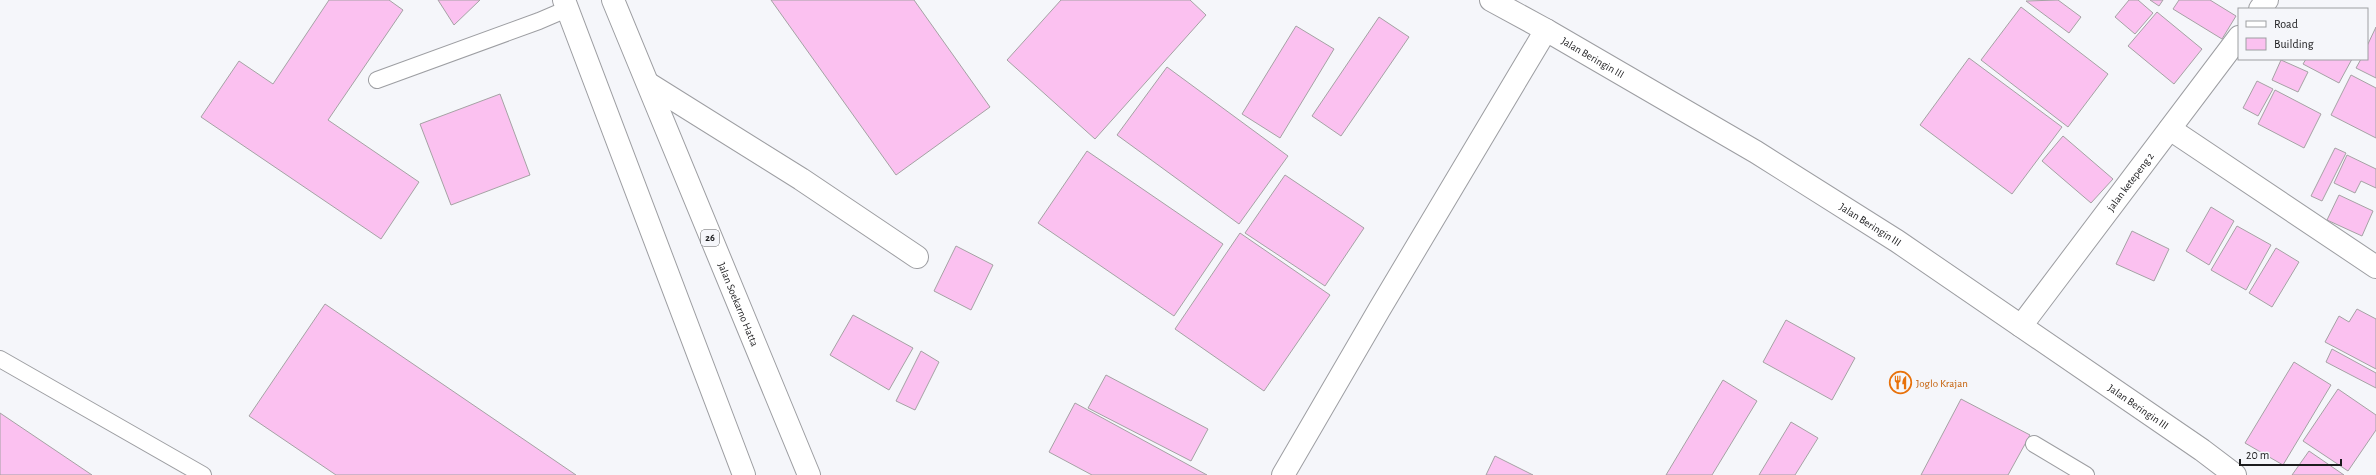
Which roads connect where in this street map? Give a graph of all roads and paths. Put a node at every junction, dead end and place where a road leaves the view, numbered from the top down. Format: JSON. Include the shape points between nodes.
{"nodes":[{"id":1,"x":613,"y":0,"type":"edge"},
{"id":2,"x":1491,"y":0,"type":"edge"},
{"id":3,"x":2267,"y":0,"type":"edge"},
{"id":4,"x":565,"y":4,"type":"edge"},
{"id":5,"x":2261,"y":8,"type":"edge"},
{"id":6,"x":1546,"y":30,"type":"junction"},
{"id":7,"x":2238,"y":38,"type":"edge"},
{"id":8,"x":377,"y":80,"type":"dead end"},
{"id":9,"x":649,"y":84,"type":"junction"},
{"id":10,"x":2170,"y":129,"type":"junction"},
{"id":11,"x":917,"y":257,"type":"dead end"},
{"id":12,"x":2376,"y":267,"type":"edge"},
{"id":13,"x":2021,"y":326,"type":"junction"},
{"id":14,"x":0,"y":359,"type":"edge"},
{"id":15,"x":2034,"y":444,"type":"dead end"},
{"id":16,"x":203,"y":475,"type":"edge"},
{"id":17,"x":744,"y":475,"type":"edge"},
{"id":18,"x":809,"y":475,"type":"edge"},
{"id":19,"x":1283,"y":475,"type":"edge"},
{"id":20,"x":2086,"y":475,"type":"edge"},
{"id":21,"x":2235,"y":475,"type":"edge"}],
"edges":[{"from":1,"to":9,"type":"main road","name":"Jalan Soekarno Hatta","number":"26"},
{"from":2,"to":6,"type":"main road","name":"Jalan Beringin III"},
{"from":3,"to":5,"type":"main road"},
{"from":4,"to":8,"type":"lane","via":[[539,21]]},
{"from":4,"to":17,"type":"main road"},
{"from":6,"to":13,"type":"main road","name":"Jalan Beringin III","via":[[1762,157],[1897,241]]},
{"from":6,"to":19,"type":"main road"},
{"from":7,"to":10,"type":"main road","name":"jalan ketepeng 2"},
{"from":9,"to":11,"type":"main road","via":[[801,179]]},
{"from":9,"to":18,"type":"main road","name":"Jalan Soekarno Hatta","number":"26"},
{"from":10,"to":12,"type":"main road"},
{"from":10,"to":13,"type":"main road","name":"jalan ketepeng 2"},
{"from":13,"to":21,"type":"main road","name":"Jalan Beringin III"},
{"from":14,"to":16,"type":"lane"},
{"from":15,"to":20,"type":"lane"}]}
